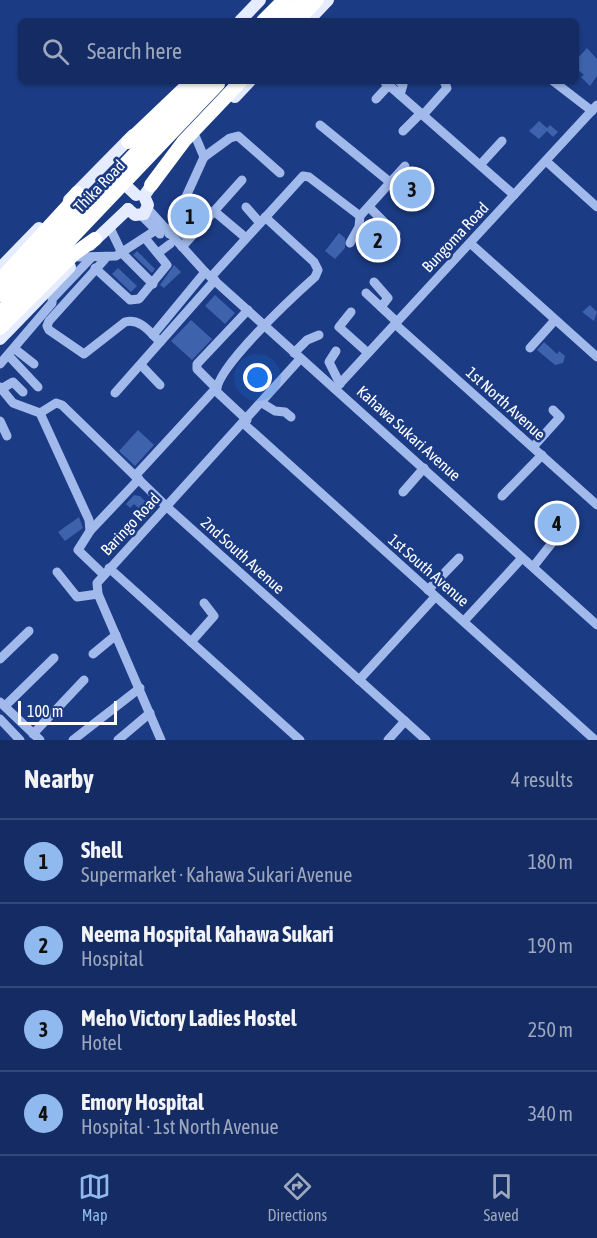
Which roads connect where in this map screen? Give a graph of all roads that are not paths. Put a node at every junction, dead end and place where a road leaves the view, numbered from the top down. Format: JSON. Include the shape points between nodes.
{"nodes":[{"id":1,"x":260,"y":0,"type":"edge"},
{"id":2,"x":272,"y":0,"type":"edge"},
{"id":3,"x":284,"y":0,"type":"edge"},
{"id":4,"x":301,"y":0,"type":"edge"},
{"id":5,"x":317,"y":0,"type":"edge"},
{"id":6,"x":328,"y":0,"type":"edge"},
{"id":7,"x":243,"y":18,"type":"edge"},
{"id":8,"x":254,"y":18,"type":"edge"},
{"id":9,"x":266,"y":18,"type":"edge"},
{"id":10,"x":283,"y":18,"type":"edge"},
{"id":11,"x":300,"y":18,"type":"edge"},
{"id":12,"x":311,"y":18,"type":"edge"},
{"id":13,"x":180,"y":84,"type":"edge"},
{"id":14,"x":189,"y":84,"type":"edge"},
{"id":15,"x":201,"y":84,"type":"edge"},
{"id":16,"x":219,"y":84,"type":"edge"},
{"id":17,"x":238,"y":84,"type":"edge"},
{"id":18,"x":247,"y":84,"type":"edge"},
{"id":19,"x":385,"y":84,"type":"edge"},
{"id":20,"x":387,"y":84,"type":"edge"},
{"id":21,"x":403,"y":84,"type":"edge"},
{"id":22,"x":445,"y":84,"type":"edge"},
{"id":23,"x":558,"y":84,"type":"edge"},
{"id":24,"x":400,"y":95,"type":"junction"},
{"id":25,"x":376,"y":99,"type":"dead end"},
{"id":26,"x":594,"y":108,"type":"edge"},
{"id":27,"x":422,"y":114,"type":"junction"},
{"id":28,"x":320,"y":125,"type":"dead end"},
{"id":29,"x":403,"y":131,"type":"dead end"},
{"id":30,"x":196,"y":138,"type":"junction"},
{"id":31,"x":502,"y":141,"type":"dead end"},
{"id":32,"x":128,"y":142,"type":"junction"},
{"id":33,"x":204,"y":157,"type":"junction"},
{"id":34,"x":546,"y":161,"type":"junction"},
{"id":35,"x":480,"y":165,"type":"junction"},
{"id":36,"x":405,"y":166,"type":"dead end"},
{"id":37,"x":103,"y":168,"type":"junction"},
{"id":38,"x":280,"y":173,"type":"dead end"},
{"id":39,"x":242,"y":180,"type":"dead end"},
{"id":40,"x":391,"y":183,"type":"junction"},
{"id":41,"x":77,"y":193,"type":"junction"},
{"id":42,"x":514,"y":195,"type":"junction"},
{"id":43,"x":139,"y":201,"type":"junction"},
{"id":44,"x":246,"y":207,"type":"dead end"},
{"id":45,"x":597,"y":207,"type":"edge"},
{"id":46,"x":370,"y":208,"type":"junction"},
{"id":47,"x":214,"y":211,"type":"junction"},
{"id":48,"x":360,"y":216,"type":"junction"},
{"id":49,"x":262,"y":220,"type":"junction"},
{"id":50,"x":173,"y":225,"type":"junction"},
{"id":51,"x":109,"y":226,"type":"junction"},
{"id":52,"x":156,"y":230,"type":"junction"},
{"id":53,"x":396,"y":234,"type":"dead end"},
{"id":54,"x":145,"y":238,"type":"junction"},
{"id":55,"x":246,"y":238,"type":"junction"},
{"id":56,"x":95,"y":239,"type":"junction"},
{"id":57,"x":169,"y":239,"type":"junction"},
{"id":58,"x":189,"y":239,"type":"junction"},
{"id":59,"x":350,"y":243,"type":"dead end"},
{"id":60,"x":470,"y":243,"type":"junction"},
{"id":61,"x":182,"y":247,"type":"junction"},
{"id":62,"x":122,"y":253,"type":"junction"},
{"id":63,"x":158,"y":253,"type":"junction"},
{"id":64,"x":85,"y":258,"type":"junction"},
{"id":65,"x":105,"y":259,"type":"junction"},
{"id":66,"x":0,"y":268,"type":"edge"},
{"id":67,"x":95,"y":268,"type":"junction"},
{"id":68,"x":207,"y":274,"type":"junction"},
{"id":69,"x":374,"y":282,"type":"dead end"},
{"id":70,"x":12,"y":284,"type":"edge"},
{"id":71,"x":153,"y":284,"type":"junction"},
{"id":72,"x":53,"y":291,"type":"junction"},
{"id":73,"x":366,"y":293,"type":"dead end"},
{"id":74,"x":0,"y":295,"type":"edge"},
{"id":75,"x":381,"y":307,"type":"junction"},
{"id":76,"x":248,"y":310,"type":"junction"},
{"id":77,"x":351,"y":312,"type":"dead end"},
{"id":78,"x":0,"y":313,"type":"edge"},
{"id":79,"x":555,"y":320,"type":"junction"},
{"id":80,"x":396,"y":323,"type":"junction"},
{"id":81,"x":264,"y":326,"type":"junction"},
{"id":82,"x":0,"y":328,"type":"edge"},
{"id":83,"x":319,"y":335,"type":"dead end"},
{"id":84,"x":157,"y":338,"type":"junction"},
{"id":85,"x":0,"y":339,"type":"edge"},
{"id":86,"x":530,"y":348,"type":"dead end"},
{"id":87,"x":336,"y":351,"type":"dead end"},
{"id":88,"x":11,"y":352,"type":"junction"},
{"id":89,"x":368,"y":353,"type":"junction"},
{"id":90,"x":297,"y":356,"type":"junction"},
{"id":91,"x":597,"y":357,"type":"edge"},
{"id":92,"x":0,"y":363,"type":"edge"},
{"id":93,"x":34,"y":364,"type":"dead end"},
{"id":94,"x":141,"y":365,"type":"junction"},
{"id":95,"x":160,"y":385,"type":"dead end"},
{"id":96,"x":337,"y":386,"type":"junction"},
{"id":97,"x":38,"y":387,"type":"dead end"},
{"id":98,"x":216,"y":388,"type":"junction"},
{"id":99,"x":2,"y":392,"type":"edge"},
{"id":100,"x":23,"y":392,"type":"dead end"},
{"id":101,"x":115,"y":393,"type":"dead end"},
{"id":102,"x":262,"y":403,"type":"junction"},
{"id":103,"x":553,"y":410,"type":"dead end"},
{"id":104,"x":40,"y":413,"type":"junction"},
{"id":105,"x":291,"y":417,"type":"dead end"},
{"id":106,"x":0,"y":421,"type":"edge"},
{"id":107,"x":245,"y":421,"type":"junction"},
{"id":108,"x":7,"y":436,"type":"dead end"},
{"id":109,"x":533,"y":447,"type":"junction"},
{"id":110,"x":542,"y":455,"type":"junction"},
{"id":111,"x":424,"y":468,"type":"junction"},
{"id":112,"x":137,"y":478,"type":"junction"},
{"id":113,"x":403,"y":492,"type":"dead end"},
{"id":114,"x":502,"y":496,"type":"dead end"},
{"id":115,"x":597,"y":505,"type":"edge"},
{"id":116,"x":167,"y":507,"type":"junction"},
{"id":117,"x":90,"y":531,"type":"junction"},
{"id":118,"x":559,"y":534,"type":"dead end"},
{"id":119,"x":459,"y":558,"type":"dead end"},
{"id":120,"x":522,"y":558,"type":"junction"},
{"id":121,"x":533,"y":567,"type":"junction"},
{"id":122,"x":57,"y":572,"type":"dead end"},
{"id":123,"x":106,"y":572,"type":"junction"},
{"id":124,"x":432,"y":593,"type":"junction"},
{"id":125,"x":98,"y":594,"type":"junction"},
{"id":126,"x":204,"y":603,"type":"dead end"},
{"id":127,"x":465,"y":620,"type":"junction"},
{"id":128,"x":597,"y":625,"type":"edge"},
{"id":129,"x":29,"y":631,"type":"dead end"},
{"id":130,"x":116,"y":635,"type":"junction"},
{"id":131,"x":191,"y":642,"type":"junction"},
{"id":132,"x":93,"y":654,"type":"dead end"},
{"id":133,"x":54,"y":657,"type":"dead end"},
{"id":134,"x":0,"y":659,"type":"edge"},
{"id":135,"x":84,"y":680,"type":"dead end"},
{"id":136,"x":359,"y":680,"type":"junction"},
{"id":137,"x":140,"y":688,"type":"junction"},
{"id":138,"x":2,"y":704,"type":"edge"},
{"id":139,"x":150,"y":713,"type":"junction"},
{"id":140,"x":0,"y":719,"type":"edge"},
{"id":141,"x":405,"y":721,"type":"junction"},
{"id":142,"x":35,"y":737,"type":"edge"},
{"id":143,"x":20,"y":740,"type":"edge"},
{"id":144,"x":73,"y":740,"type":"edge"},
{"id":145,"x":118,"y":740,"type":"edge"},
{"id":146,"x":161,"y":740,"type":"edge"},
{"id":147,"x":300,"y":740,"type":"edge"},
{"id":148,"x":388,"y":740,"type":"edge"},
{"id":149,"x":426,"y":740,"type":"edge"},
{"id":150,"x":595,"y":740,"type":"edge"}],
"edges":[{"from":1,"to":7,"type":"main road"},
{"from":2,"to":8,"type":"highway"},
{"from":3,"to":9,"type":"highway"},
{"from":4,"to":10,"type":"highway"},
{"from":5,"to":11,"type":"highway"},
{"from":6,"to":12,"type":"main road"},
{"from":13,"to":32,"type":"main road","name":"Thika Road"},
{"from":14,"to":32,"type":"highway"},
{"from":15,"to":70,"type":"highway","name":"Thika Road","bridge":true},
{"from":16,"to":70,"type":"highway","name":"Thika Road","bridge":true},
{"from":17,"to":43,"type":"highway","via":[[184,141]]},
{"from":18,"to":30,"type":"main road"},
{"from":19,"to":25,"type":"street"},
{"from":20,"to":24,"type":"street"},
{"from":21,"to":24,"type":"street"},
{"from":22,"to":27,"type":"street","via":[[447,88]]},
{"from":23,"to":26,"type":"street"},
{"from":24,"to":27,"type":"street"},
{"from":26,"to":34,"type":"street","name":"Bungoma Road"},
{"from":27,"to":29,"type":"street"},
{"from":27,"to":35,"type":"street"},
{"from":28,"to":40,"type":"street"},
{"from":30,"to":33,"type":"street"},
{"from":30,"to":43,"type":"main road"},
{"from":31,"to":35,"type":"street"},
{"from":32,"to":37,"type":"main road","name":"Thika Road"},
{"from":33,"to":38,"type":"street","via":[[238,136]]},
{"from":33,"to":50,"type":"street"},
{"from":34,"to":42,"type":"street","name":"Bungoma Road"},
{"from":34,"to":45,"type":"street"},
{"from":35,"to":42,"type":"street"},
{"from":36,"to":40,"type":"street"},
{"from":37,"to":41,"type":"main road","name":"Thika Road"},
{"from":37,"to":43,"type":"main road","name":"Kahawa Sukari Avenue"},
{"from":39,"to":47,"type":"street"},
{"from":40,"to":46,"type":"street"},
{"from":41,"to":66,"type":"main road","name":"Thika Road"},
{"from":41,"to":70,"type":"highway"},
{"from":42,"to":60,"type":"street","name":"Bungoma Road"},
{"from":43,"to":51,"type":"main road"},
{"from":43,"to":52,"type":"street","name":"Kahawa Sukari Avenue"},
{"from":43,"to":57,"type":"street","name":"Kahawa Sukari Avenue"},
{"from":44,"to":49,"type":"street"},
{"from":46,"to":48,"type":"street"},
{"from":46,"to":53,"type":"street"},
{"from":47,"to":55,"type":"street"},
{"from":47,"to":58,"type":"street"},
{"from":48,"to":49,"type":"street","via":[[303,176]]},
{"from":48,"to":59,"type":"street"},
{"from":49,"to":55,"type":"street"},
{"from":49,"to":81,"type":"street","via":[[314,262],[318,270]]},
{"from":50,"to":57,"type":"street"},
{"from":50,"to":58,"type":"street"},
{"from":51,"to":56,"type":"main road"},
{"from":51,"to":62,"type":"street"},
{"from":52,"to":54,"type":"street"},
{"from":52,"to":57,"type":"street","name":"Kahawa Sukari Avenue"},
{"from":54,"to":62,"type":"street"},
{"from":54,"to":63,"type":"street"},
{"from":55,"to":68,"type":"street"},
{"from":56,"to":64,"type":"main road"},
{"from":56,"to":82,"type":"highway","via":[[68,260]]},
{"from":57,"to":61,"type":"street","name":"Kahawa Sukari Avenue"},
{"from":57,"to":63,"type":"street"},
{"from":57,"to":68,"type":"street","name":"Kahawa Sukari Avenue"},
{"from":58,"to":61,"type":"street"},
{"from":60,"to":79,"type":"street"},
{"from":60,"to":80,"type":"street","name":"Bungoma Road"},
{"from":61,"to":68,"type":"street","name":"Kahawa Sukari Avenue"},
{"from":62,"to":65,"type":"street"},
{"from":62,"to":71,"type":"street"},
{"from":63,"to":71,"type":"street","via":[[167,265]]},
{"from":64,"to":65,"type":"street"},
{"from":64,"to":72,"type":"main road"},
{"from":65,"to":67,"type":"street"},
{"from":67,"to":71,"type":"street","via":[[130,300],[140,299]]},
{"from":67,"to":84,"type":"street","via":[[49,321],[49,330],[84,354],[125,322],[139,322]]},
{"from":68,"to":76,"type":"street","name":"Kahawa Sukari Avenue"},
{"from":68,"to":84,"type":"street"},
{"from":69,"to":75,"type":"street","via":[[388,298]]},
{"from":70,"to":74,"type":"highway","name":"Thika Road"},
{"from":70,"to":78,"type":"highway","name":"Thika Road"},
{"from":72,"to":85,"type":"main road"},
{"from":72,"to":88,"type":"street","via":[[52,303]]},
{"from":73,"to":75,"type":"street","name":"1st North Avenue"},
{"from":75,"to":80,"type":"street","name":"1st North Avenue"},
{"from":76,"to":81,"type":"street","name":"Kahawa Sukari Avenue"},
{"from":76,"to":98,"type":"street","name":"1st South Avenue","via":[[196,364]]},
{"from":77,"to":89,"type":"street","via":[[339,327]]},
{"from":79,"to":86,"type":"street"},
{"from":79,"to":91,"type":"street"},
{"from":80,"to":89,"type":"street","name":"Bungoma Road"},
{"from":80,"to":109,"type":"street","name":"1st North Avenue"},
{"from":81,"to":90,"type":"street","name":"Kahawa Sukari Avenue"},
{"from":81,"to":98,"type":"street","via":[[229,366]]},
{"from":83,"to":90,"type":"street","name":"Baringo Road","via":[[308,340]]},
{"from":84,"to":94,"type":"street"},
{"from":87,"to":96,"type":"street","via":[[329,362]]},
{"from":88,"to":92,"type":"street"},
{"from":88,"to":93,"type":"street"},
{"from":88,"to":97,"type":"street"},
{"from":89,"to":96,"type":"street","name":"Bungoma Road"},
{"from":90,"to":96,"type":"street","name":"Kahawa Sukari Avenue"},
{"from":90,"to":102,"type":"street","name":"Baringo Road"},
{"from":94,"to":95,"type":"street"},
{"from":94,"to":101,"type":"street"},
{"from":96,"to":111,"type":"street","name":"Kahawa Sukari Avenue"},
{"from":98,"to":107,"type":"street","name":"1st South Avenue"},
{"from":98,"to":112,"type":"street"},
{"from":99,"to":100,"type":"street","via":[[13,382]]},
{"from":99,"to":104,"type":"street","via":[[13,403]]},
{"from":102,"to":105,"type":"street"},
{"from":102,"to":107,"type":"street","name":"Baringo Road"},
{"from":103,"to":109,"type":"street","via":[[560,417]]},
{"from":104,"to":112,"type":"street","name":"2nd South Avenue","via":[[56,403],[62,405]]},
{"from":104,"to":117,"type":"street","via":[[89,520]]},
{"from":106,"to":108,"type":"street"},
{"from":107,"to":116,"type":"street","name":"Baringo Road"},
{"from":107,"to":124,"type":"street","name":"1st South Avenue"},
{"from":109,"to":110,"type":"street","name":"1st North Avenue"},
{"from":110,"to":114,"type":"street"},
{"from":110,"to":115,"type":"street","name":"1st North Avenue"},
{"from":111,"to":113,"type":"street"},
{"from":111,"to":120,"type":"street","name":"Kahawa Sukari Avenue"},
{"from":112,"to":116,"type":"street","name":"2nd South Avenue"},
{"from":112,"to":117,"type":"street"},
{"from":116,"to":123,"type":"street","name":"Baringo Road"},
{"from":116,"to":136,"type":"street","name":"2nd South Avenue"},
{"from":117,"to":123,"type":"street","via":[[78,550]]},
{"from":118,"to":121,"type":"street"},
{"from":119,"to":124,"type":"street"},
{"from":120,"to":121,"type":"street","name":"Kahawa Sukari Avenue"},
{"from":120,"to":127,"type":"street"},
{"from":121,"to":128,"type":"street","name":"Kahawa Sukari Avenue"},
{"from":122,"to":125,"type":"street","via":[[77,597]]},
{"from":123,"to":125,"type":"street","name":"Baringo Road","via":[[97,583]]},
{"from":123,"to":131,"type":"street"},
{"from":124,"to":127,"type":"street","name":"1st South Avenue"},
{"from":124,"to":136,"type":"street"},
{"from":125,"to":130,"type":"street"},
{"from":126,"to":131,"type":"street","via":[[214,616]]},
{"from":127,"to":150,"type":"street","name":"1st South Avenue"},
{"from":129,"to":134,"type":"street"},
{"from":130,"to":132,"type":"street"},
{"from":130,"to":137,"type":"street"},
{"from":131,"to":147,"type":"street"},
{"from":133,"to":138,"type":"street"},
{"from":135,"to":142,"type":"street"},
{"from":136,"to":141,"type":"street","name":"2nd South Avenue"},
{"from":137,"to":139,"type":"street"},
{"from":137,"to":144,"type":"street"},
{"from":138,"to":142,"type":"street"},
{"from":139,"to":145,"type":"street"},
{"from":139,"to":146,"type":"street"},
{"from":140,"to":143,"type":"street"},
{"from":141,"to":148,"type":"street"},
{"from":141,"to":149,"type":"street","name":"2nd South Avenue"}]}
